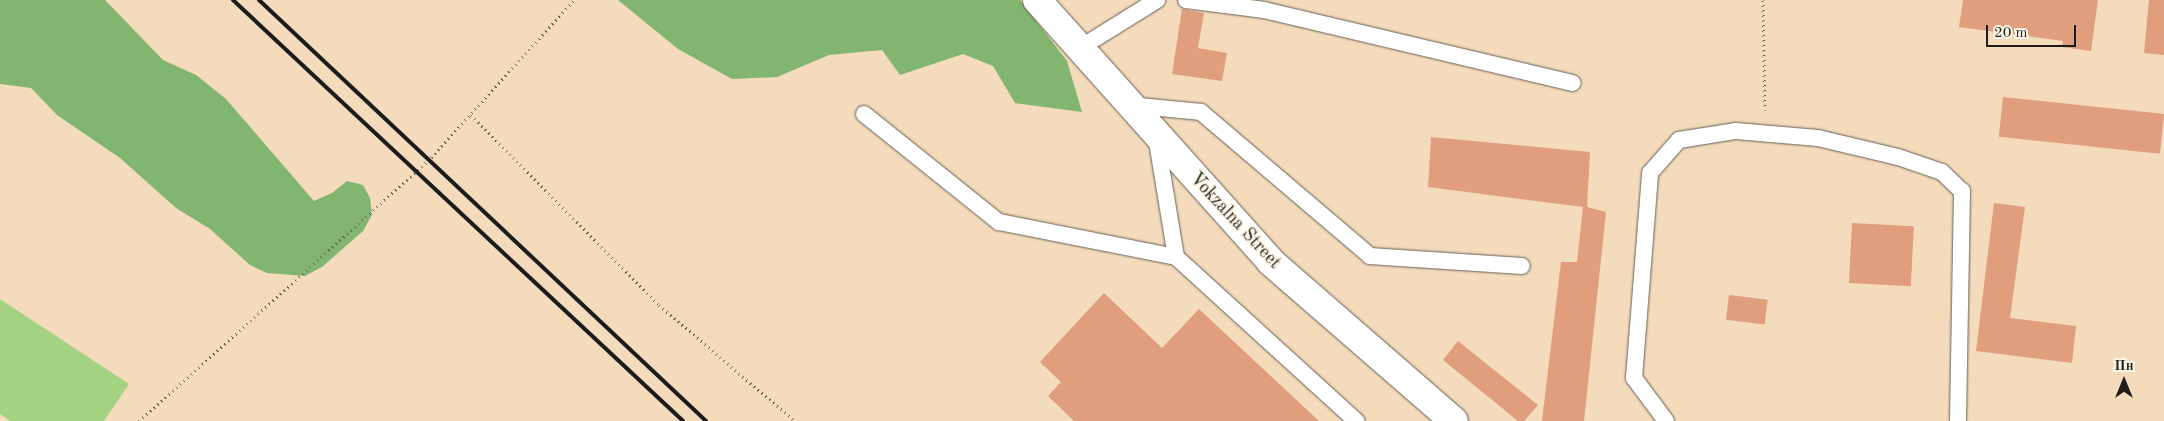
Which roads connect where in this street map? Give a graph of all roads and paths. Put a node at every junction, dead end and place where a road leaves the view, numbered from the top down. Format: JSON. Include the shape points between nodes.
{"nodes":[{"id":1,"x":574,"y":0,"type":"edge"},
{"id":2,"x":1037,"y":0,"type":"edge"},
{"id":3,"x":1157,"y":0,"type":"edge"},
{"id":4,"x":1186,"y":0,"type":"edge"},
{"id":5,"x":1763,"y":0,"type":"edge"},
{"id":6,"x":1080,"y":48,"type":"junction"},
{"id":7,"x":1572,"y":84,"type":"dead end"},
{"id":8,"x":1130,"y":104,"type":"junction"},
{"id":9,"x":471,"y":114,"type":"junction"},
{"id":10,"x":864,"y":114,"type":"dead end"},
{"id":11,"x":1155,"y":132,"type":"junction"},
{"id":12,"x":1765,"y":133,"type":"junction"},
{"id":13,"x":1176,"y":257,"type":"junction"},
{"id":14,"x":1522,"y":266,"type":"dead end"},
{"id":15,"x":140,"y":421,"type":"edge"},
{"id":16,"x":795,"y":421,"type":"edge"},
{"id":17,"x":1356,"y":421,"type":"edge"},
{"id":18,"x":1454,"y":421,"type":"edge"},
{"id":19,"x":1666,"y":421,"type":"edge"},
{"id":20,"x":1958,"y":421,"type":"edge"}],
"edges":[{"from":1,"to":9,"type":"path"},
{"from":2,"to":6,"type":"street","name":"Vokzalna Street"},
{"from":3,"to":6,"type":"lane"},
{"from":4,"to":7,"type":"lane","via":[[1264,10]]},
{"from":5,"to":12,"type":"path"},
{"from":6,"to":8,"type":"street","name":"Vokzalna Street"},
{"from":8,"to":11,"type":"street","name":"Vokzalna Street"},
{"from":8,"to":14,"type":"lane","via":[[1201,112],[1370,256]]},
{"from":9,"to":15,"type":"path","via":[[428,160]]},
{"from":9,"to":16,"type":"path","via":[[658,305]]},
{"from":10,"to":13,"type":"lane","via":[[999,222]]},
{"from":11,"to":13,"type":"lane"},
{"from":11,"to":18,"type":"street","name":"Vokzalna Street","via":[[1271,262]]},
{"from":12,"to":19,"type":"lane","via":[[1736,130],[1679,140],[1650,173],[1634,378]]},
{"from":12,"to":20,"type":"lane","via":[[1818,138],[1898,156],[1942,172],[1962,191]]},
{"from":13,"to":17,"type":"lane"}]}
